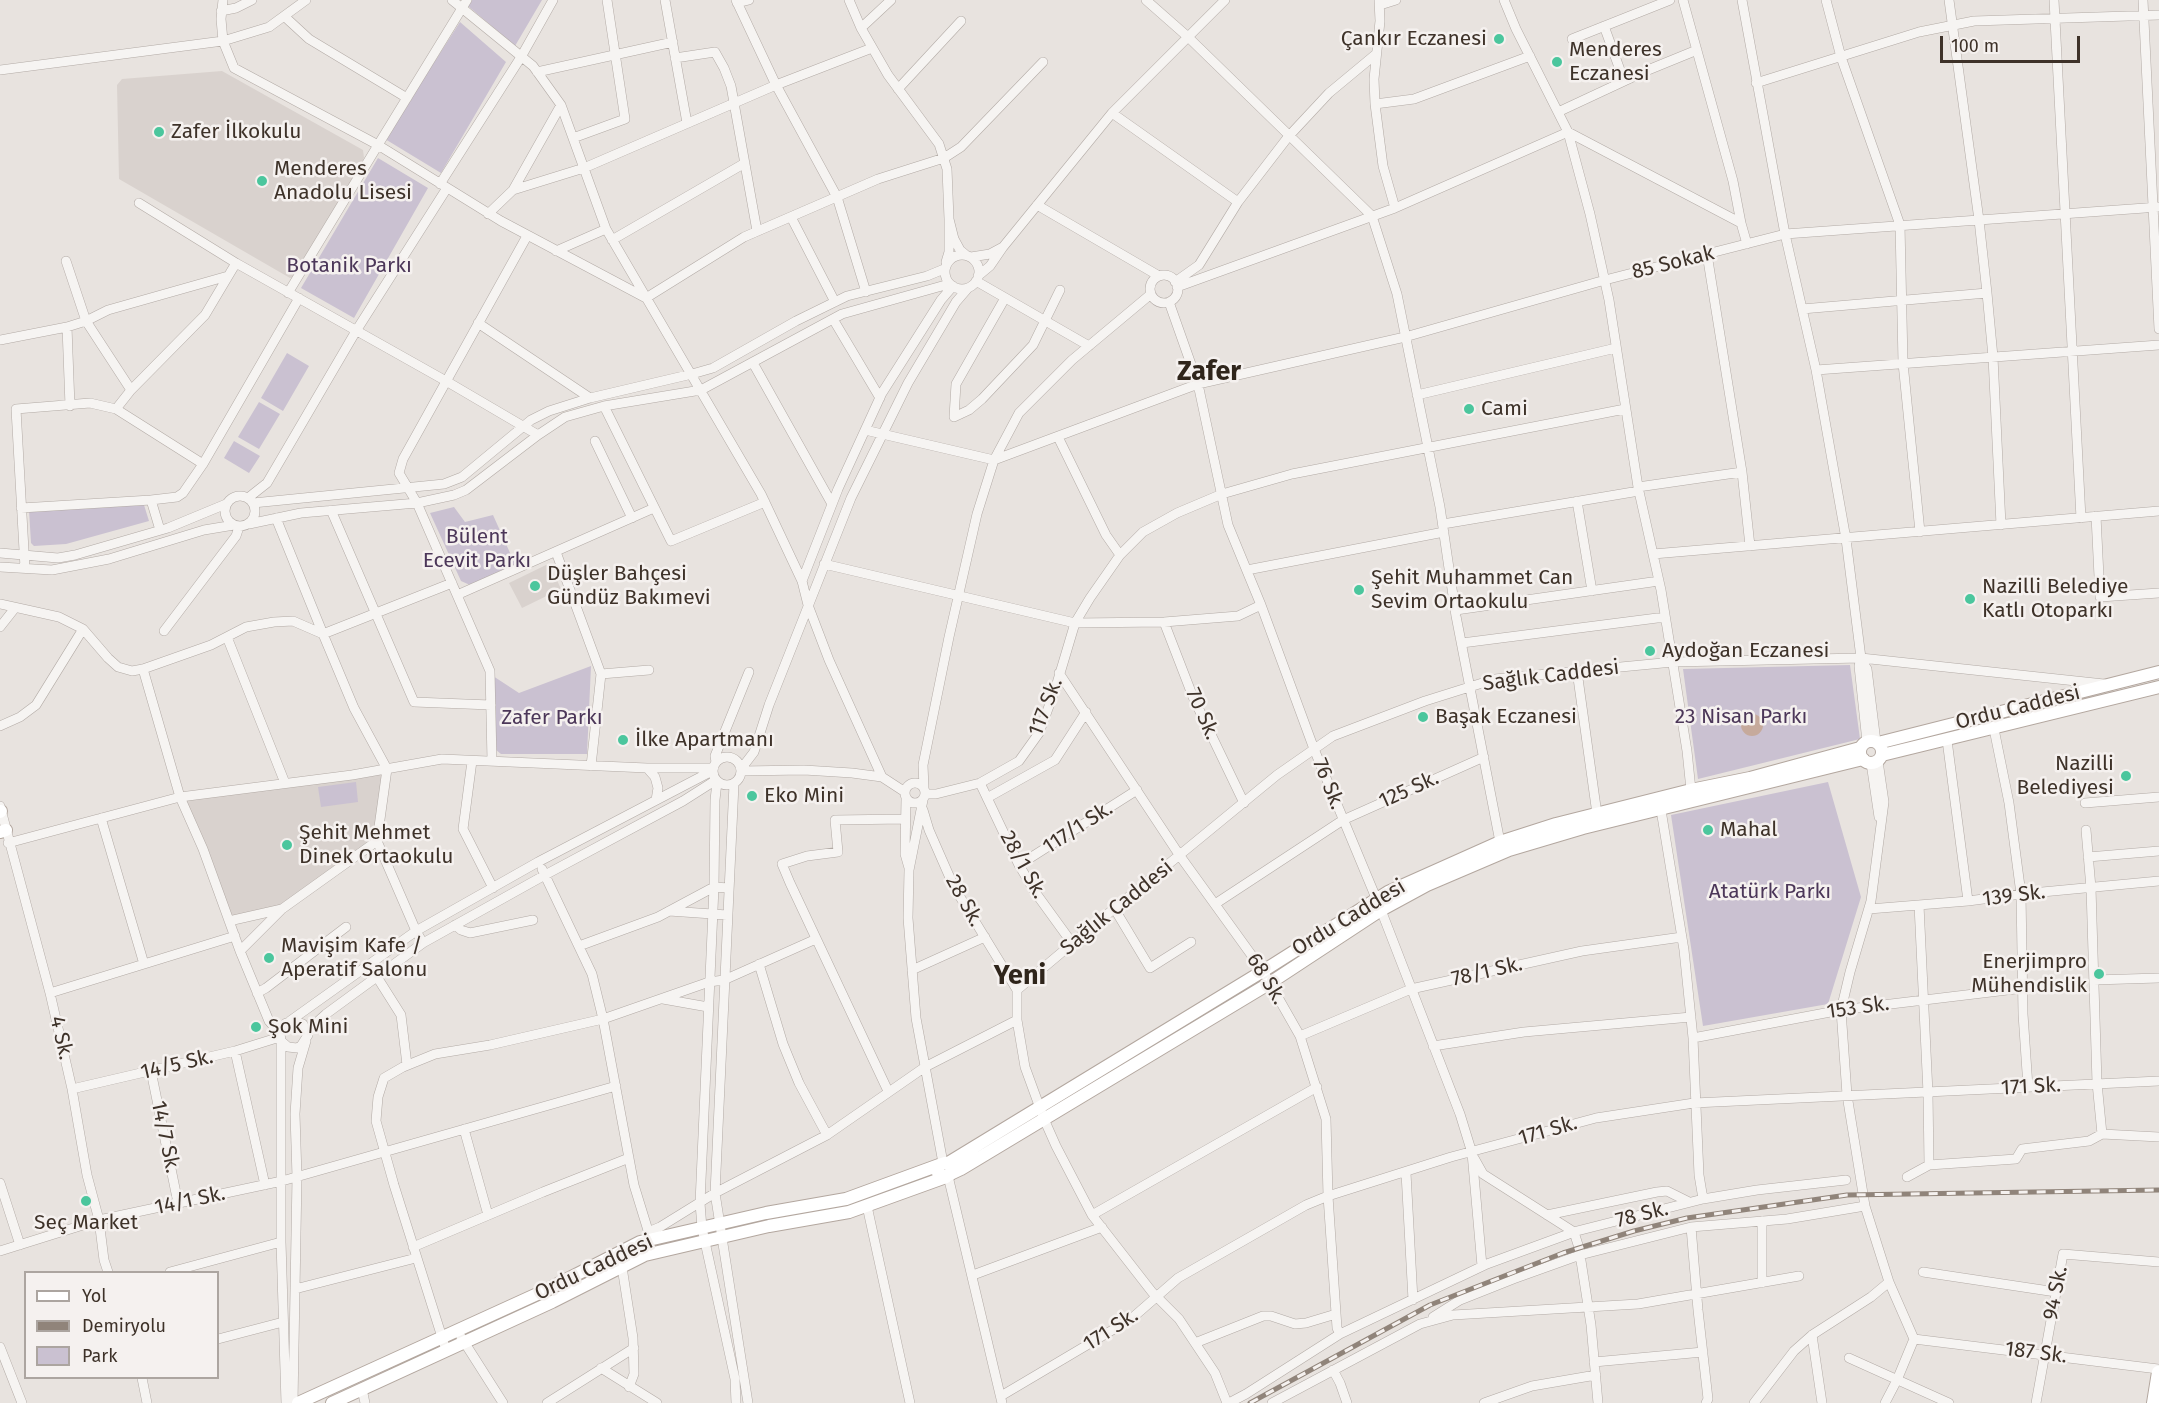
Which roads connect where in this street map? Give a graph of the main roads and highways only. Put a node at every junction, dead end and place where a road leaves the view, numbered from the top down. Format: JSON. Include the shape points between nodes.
{"nodes":[{"id":1,"x":2159,"y":672,"type":"edge"},
{"id":2,"x":2159,"y":687,"type":"edge"},
{"id":3,"x":1872,"y":752,"type":"junction"},
{"id":4,"x":1693,"y":795,"type":"junction"},
{"id":5,"x":1378,"y":904,"type":"junction"},
{"id":6,"x":946,"y":1170,"type":"junction"},
{"id":7,"x":2159,"y":1370,"type":"edge"},
{"id":8,"x":298,"y":1403,"type":"edge"},
{"id":9,"x":332,"y":1403,"type":"edge"},
{"id":10,"x":2153,"y":1403,"type":"edge"}],
"edges":[{"from":1,"to":3,"type":"main road","name":"Ordu Caddesi"},
{"from":2,"to":3,"type":"main road","name":"Ordu Caddesi","via":[[1947,740]]},
{"from":3,"to":4,"type":"main road","name":"Ordu Caddesi","via":[[1750,778]]},
{"from":4,"to":5,"type":"main road","name":"Ordu Caddesi","via":[[1661,810],[1509,850]]},
{"from":4,"to":5,"type":"main road","name":"Ordu Caddesi","via":[[1597,814],[1500,842]]},
{"from":5,"to":6,"type":"main road","name":"Ordu Caddesi","via":[[1039,1106]]},
{"from":5,"to":6,"type":"main road","name":"Ordu Caddesi","via":[[1270,983],[1044,1119]]},
{"from":6,"to":8,"type":"main road","name":"Ordu Caddesi","via":[[846,1199],[649,1236],[546,1290]]},
{"from":6,"to":9,"type":"main road","name":"Ordu Caddesi","via":[[849,1212],[645,1255]]},
{"from":7,"to":10,"type":"main road"}]}
